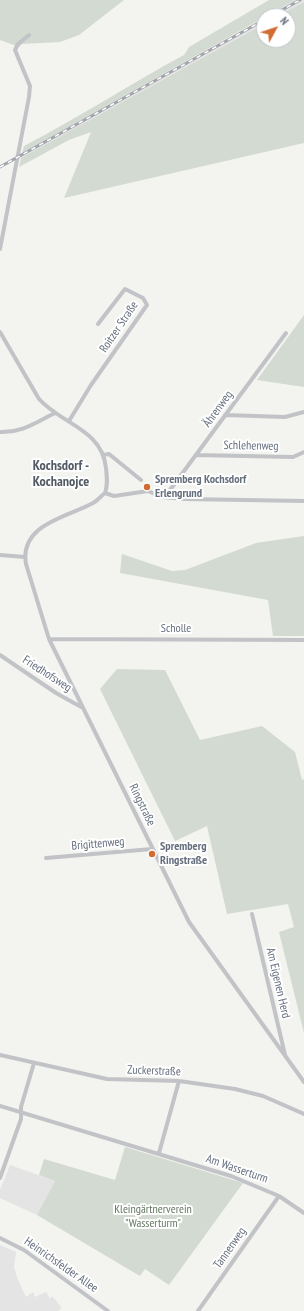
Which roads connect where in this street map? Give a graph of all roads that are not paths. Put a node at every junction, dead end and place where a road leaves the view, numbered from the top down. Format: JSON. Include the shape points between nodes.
{"nodes":[{"id":1,"x":29,"y":36,"type":"dead end"},
{"id":2,"x":0,"y":249,"type":"edge"},
{"id":3,"x":98,"y":324,"type":"dead end"},
{"id":4,"x":0,"y":332,"type":"edge"},
{"id":5,"x":286,"y":333,"type":"dead end"},
{"id":6,"x":304,"y":412,"type":"edge"},
{"id":7,"x":55,"y":413,"type":"junction"},
{"id":8,"x":226,"y":415,"type":"junction"},
{"id":9,"x":69,"y":421,"type":"junction"},
{"id":10,"x":0,"y":432,"type":"edge"},
{"id":11,"x":304,"y":452,"type":"edge"},
{"id":12,"x":103,"y":455,"type":"junction"},
{"id":13,"x":196,"y":455,"type":"junction"},
{"id":14,"x":141,"y":480,"type":"dead end"},
{"id":15,"x":105,"y":493,"type":"junction"},
{"id":16,"x":167,"y":497,"type":"junction"},
{"id":17,"x":304,"y":501,"type":"edge"},
{"id":18,"x":0,"y":555,"type":"edge"},
{"id":19,"x":25,"y":557,"type":"junction"},
{"id":20,"x":49,"y":639,"type":"junction"},
{"id":21,"x":304,"y":640,"type":"edge"},
{"id":22,"x":0,"y":655,"type":"edge"},
{"id":23,"x":83,"y":708,"type":"junction"},
{"id":24,"x":152,"y":848,"type":"junction"},
{"id":25,"x":46,"y":858,"type":"dead end"},
{"id":26,"x":252,"y":914,"type":"dead end"},
{"id":27,"x":0,"y":1055,"type":"edge"},
{"id":28,"x":286,"y":1057,"type":"junction"},
{"id":29,"x":34,"y":1063,"type":"junction"},
{"id":30,"x":179,"y":1081,"type":"junction"},
{"id":31,"x":304,"y":1082,"type":"edge"},
{"id":32,"x":0,"y":1106,"type":"edge"},
{"id":33,"x":20,"y":1112,"type":"junction"},
{"id":34,"x":304,"y":1114,"type":"edge"},
{"id":35,"x":159,"y":1153,"type":"junction"},
{"id":36,"x":0,"y":1178,"type":"edge"},
{"id":37,"x":279,"y":1196,"type":"junction"},
{"id":38,"x":304,"y":1214,"type":"edge"},
{"id":39,"x":0,"y":1238,"type":"edge"},
{"id":40,"x":108,"y":1311,"type":"edge"},
{"id":41,"x":198,"y":1311,"type":"edge"}],
"edges":[{"from":1,"to":2,"type":"street","via":[[18,44],[15,50],[30,86],[19,157]]},
{"from":3,"to":9,"type":"street","name":"Roitzer Straße","via":[[125,289],[143,298],[147,305],[76,406]]},
{"from":4,"to":7,"type":"street","via":[[39,399]]},
{"from":5,"to":8,"type":"street","name":"Ährenweg"},
{"from":6,"to":8,"type":"street","via":[[285,417]]},
{"from":7,"to":9,"type":"street"},
{"from":7,"to":10,"type":"street","via":[[27,428]]},
{"from":8,"to":13,"type":"street","name":"Ährenweg"},
{"from":9,"to":12,"type":"street","via":[[92,438]]},
{"from":11,"to":13,"type":"street","name":"Schlehenweg","via":[[293,457]]},
{"from":12,"to":14,"type":"street","via":[[109,454]]},
{"from":12,"to":15,"type":"street","via":[[107,481]]},
{"from":13,"to":16,"type":"street","name":"Ährenweg"},
{"from":15,"to":16,"type":"street","via":[[114,496],[148,491]]},
{"from":15,"to":19,"type":"street","via":[[94,503],[51,520],[34,536]]},
{"from":16,"to":17,"type":"street"},
{"from":18,"to":19,"type":"street"},
{"from":19,"to":20,"type":"street","name":"Ringstraße"},
{"from":20,"to":21,"type":"street","name":"Scholle"},
{"from":20,"to":23,"type":"street","name":"Ringstraße"},
{"from":22,"to":23,"type":"street","name":"Friedhofsweg"},
{"from":23,"to":24,"type":"street","name":"Ringstraße"},
{"from":24,"to":25,"type":"street","name":"Brigittenweg"},
{"from":24,"to":28,"type":"street","name":"Ringstraße","via":[[189,922]]},
{"from":26,"to":28,"type":"street","name":"Am Eigenen Herd"},
{"from":27,"to":29,"type":"street","name":"Zuckerstraße"},
{"from":28,"to":31,"type":"street","name":"Ringstraße"},
{"from":29,"to":30,"type":"street","name":"Zuckerstraße","via":[[107,1079]]},
{"from":29,"to":33,"type":"street"},
{"from":30,"to":34,"type":"street","name":"Zuckerstraße","via":[[263,1096]]},
{"from":30,"to":35,"type":"street"},
{"from":32,"to":33,"type":"street","name":"Am Wasserturm"},
{"from":33,"to":35,"type":"street","name":"Am Wasserturm"},
{"from":33,"to":36,"type":"street","via":[[21,1119]]},
{"from":35,"to":37,"type":"street","name":"Am Wasserturm","via":[[231,1176]]},
{"from":37,"to":38,"type":"street","name":"Am Wasserturm"},
{"from":37,"to":41,"type":"street","name":"Tannenweg"},
{"from":39,"to":40,"type":"street","name":"Heinrichsfelder Allee","via":[[24,1250]]}]}
